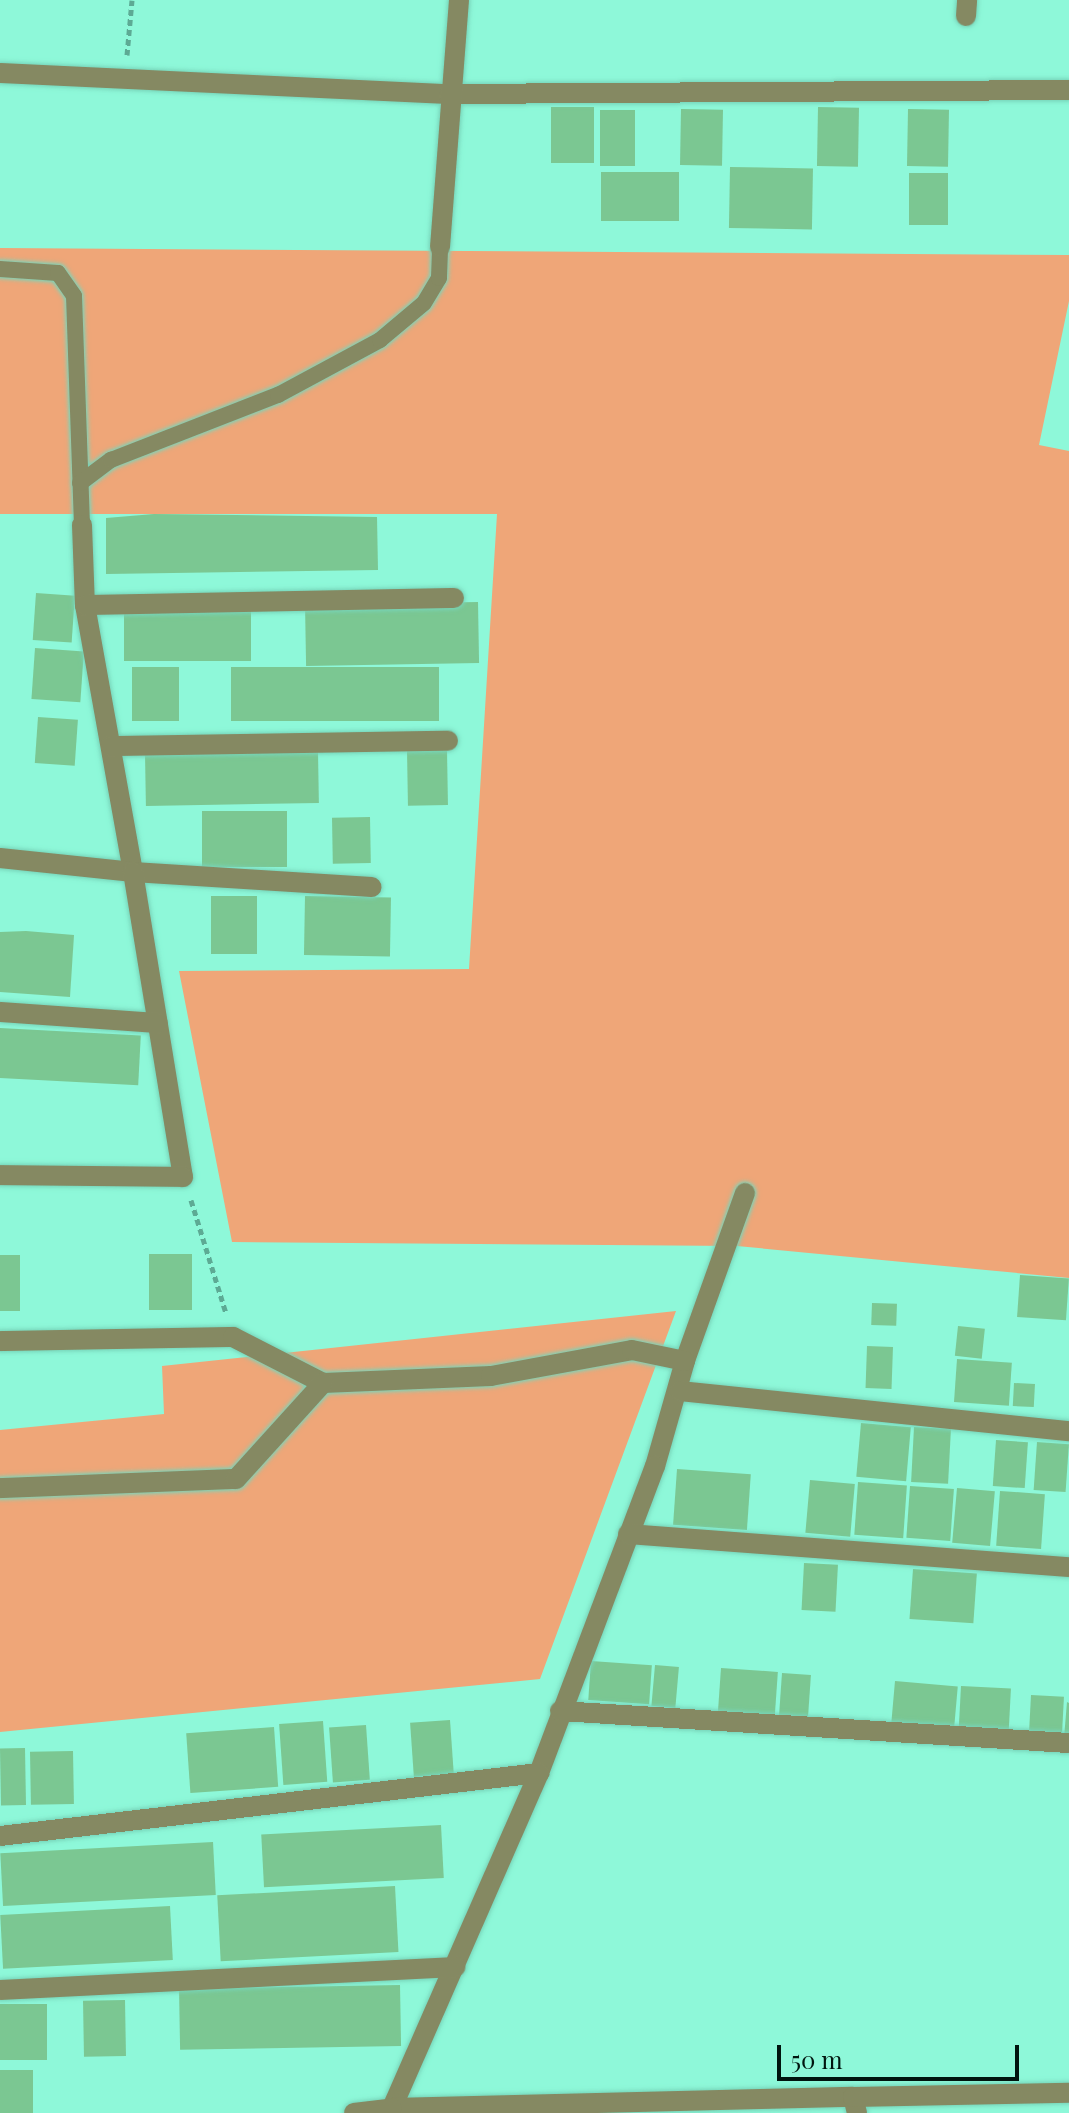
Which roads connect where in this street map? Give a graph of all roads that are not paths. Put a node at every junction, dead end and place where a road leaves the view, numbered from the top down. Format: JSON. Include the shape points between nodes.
{"nodes":[{"id":1,"x":459,"y":0,"type":"edge"},
{"id":2,"x":0,"y":73,"type":"edge"},
{"id":3,"x":1069,"y":90,"type":"edge"},
{"id":4,"x":449,"y":94,"type":"junction"},
{"id":5,"x":440,"y":247,"type":"joint"},
{"id":6,"x":0,"y":269,"type":"edge"},
{"id":7,"x":80,"y":483,"type":"junction"},
{"id":8,"x":82,"y":525,"type":"joint"},
{"id":9,"x":454,"y":598,"type":"dead end"},
{"id":10,"x":85,"y":605,"type":"junction"},
{"id":11,"x":448,"y":741,"type":"dead end"},
{"id":12,"x":111,"y":746,"type":"junction"},
{"id":13,"x":0,"y":858,"type":"edge"},
{"id":14,"x":133,"y":872,"type":"junction"},
{"id":15,"x":372,"y":887,"type":"dead end"},
{"id":16,"x":0,"y":1012,"type":"edge"},
{"id":17,"x":158,"y":1023,"type":"junction"},
{"id":18,"x":0,"y":1175,"type":"edge"},
{"id":19,"x":745,"y":1193,"type":"dead end"},
{"id":20,"x":0,"y":1341,"type":"edge"},
{"id":21,"x":685,"y":1361,"type":"junction"},
{"id":22,"x":323,"y":1383,"type":"junction"},
{"id":23,"x":680,"y":1391,"type":"junction"},
{"id":24,"x":1069,"y":1431,"type":"edge"},
{"id":25,"x":0,"y":1488,"type":"edge"},
{"id":26,"x":628,"y":1534,"type":"junction"},
{"id":27,"x":1069,"y":1567,"type":"edge"},
{"id":28,"x":560,"y":1711,"type":"junction"},
{"id":29,"x":1069,"y":1743,"type":"edge"},
{"id":30,"x":539,"y":1773,"type":"junction"},
{"id":31,"x":0,"y":1836,"type":"edge"},
{"id":32,"x":455,"y":1967,"type":"junction"},
{"id":33,"x":0,"y":1990,"type":"edge"},
{"id":34,"x":1069,"y":2093,"type":"edge"},
{"id":35,"x":855,"y":2105,"type":"edge"},
{"id":36,"x":706,"y":2107,"type":"edge"},
{"id":37,"x":392,"y":2108,"type":"junction"},
{"id":38,"x":354,"y":2113,"type":"edge"}],
"edges":[{"from":1,"to":4,"type":"street"},
{"from":2,"to":4,"type":"street"},
{"from":3,"to":4,"type":"street"},
{"from":4,"to":5,"type":"street"},
{"from":5,"to":7,"type":"lane","via":[[439,278],[424,303],[380,340],[278,395],[111,460]]},
{"from":6,"to":7,"type":"lane","via":[[58,273],[74,296]]},
{"from":7,"to":8,"type":"lane"},
{"from":8,"to":10,"type":"street"},
{"from":9,"to":10,"type":"street"},
{"from":10,"to":12,"type":"street"},
{"from":11,"to":12,"type":"street"},
{"from":12,"to":14,"type":"street"},
{"from":13,"to":14,"type":"street"},
{"from":14,"to":15,"type":"street"},
{"from":14,"to":17,"type":"street"},
{"from":16,"to":17,"type":"street"},
{"from":17,"to":18,"type":"street","via":[[183,1177]]},
{"from":19,"to":21,"type":"street"},
{"from":20,"to":22,"type":"street","via":[[233,1337]]},
{"from":21,"to":22,"type":"street","via":[[632,1350],[491,1376]]},
{"from":21,"to":23,"type":"street"},
{"from":22,"to":25,"type":"street","via":[[236,1479]]},
{"from":23,"to":24,"type":"street"},
{"from":23,"to":26,"type":"street"},
{"from":26,"to":27,"type":"street"},
{"from":26,"to":28,"type":"street"},
{"from":28,"to":29,"type":"street"},
{"from":28,"to":30,"type":"street"},
{"from":30,"to":31,"type":"street"},
{"from":30,"to":32,"type":"street"},
{"from":32,"to":33,"type":"street"},
{"from":32,"to":37,"type":"street"},
{"from":34,"to":35,"type":"street"},
{"from":35,"to":36,"type":"street"},
{"from":36,"to":37,"type":"street"},
{"from":37,"to":38,"type":"street"}]}
